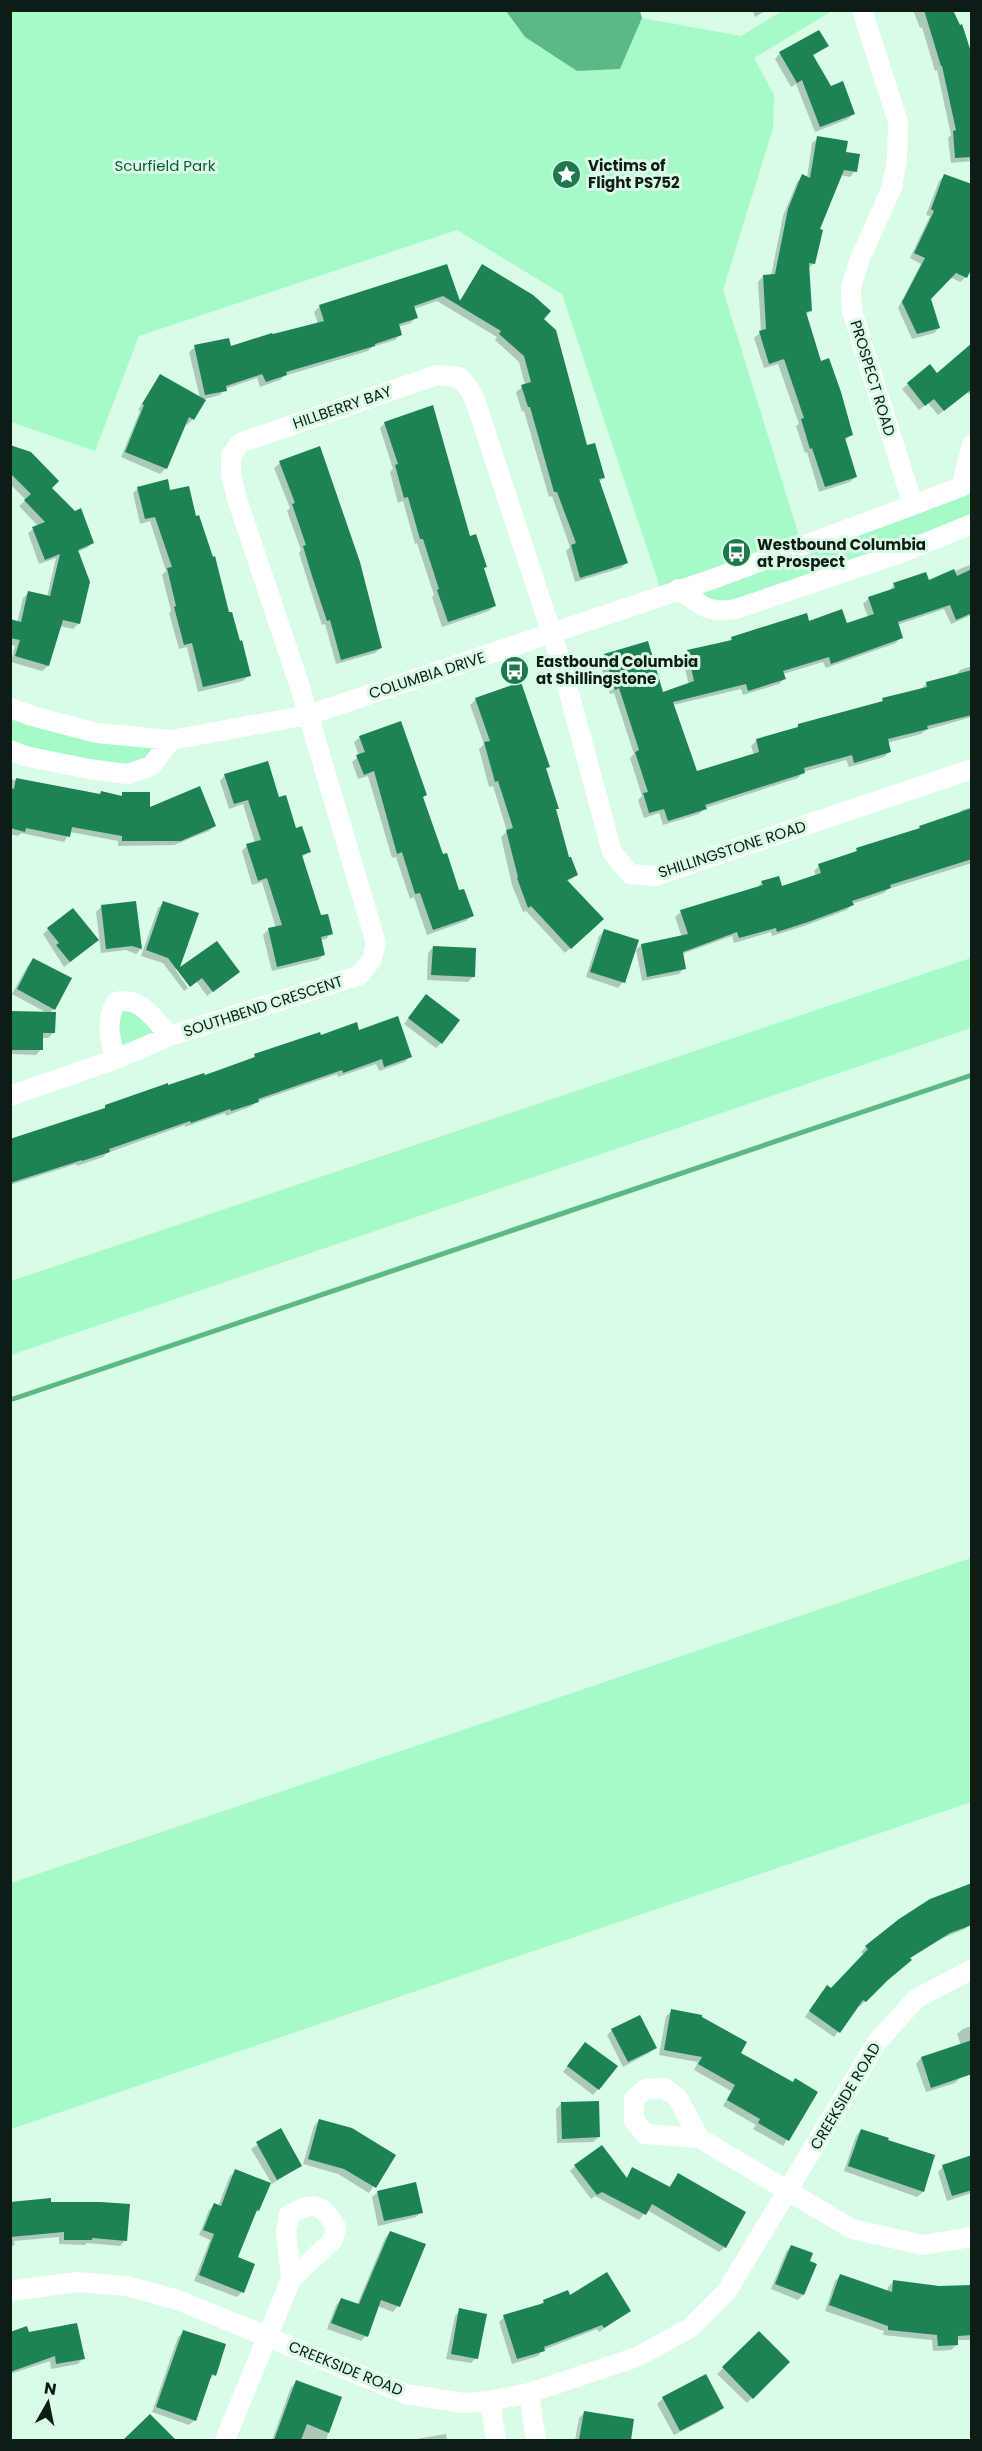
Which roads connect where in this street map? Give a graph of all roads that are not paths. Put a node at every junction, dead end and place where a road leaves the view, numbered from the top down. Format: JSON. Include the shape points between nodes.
{"nodes":[{"id":1,"x":862,"y":10,"type":"edge"},
{"id":2,"x":972,"y":445,"type":"edge"},
{"id":3,"x":966,"y":483,"type":"edge"},
{"id":4,"x":913,"y":505,"type":"junction"},
{"id":5,"x":972,"y":524,"type":"edge"},
{"id":6,"x":678,"y":589,"type":"junction"},
{"id":7,"x":552,"y":633,"type":"junction"},
{"id":8,"x":10,"y":708,"type":"edge"},
{"id":9,"x":308,"y":715,"type":"junction"},
{"id":10,"x":171,"y":740,"type":"junction"},
{"id":11,"x":10,"y":750,"type":"edge"},
{"id":12,"x":972,"y":769,"type":"edge"},
{"id":13,"x":170,"y":1036,"type":"junction"},
{"id":14,"x":116,"y":1059,"type":"junction"},
{"id":15,"x":10,"y":1096,"type":"edge"},
{"id":16,"x":972,"y":1969,"type":"edge"},
{"id":17,"x":699,"y":2138,"type":"dead end"},
{"id":18,"x":787,"y":2192,"type":"junction"},
{"id":19,"x":972,"y":2237,"type":"edge"},
{"id":20,"x":291,"y":2279,"type":"dead end"},
{"id":21,"x":10,"y":2291,"type":"edge"},
{"id":22,"x":269,"y":2336,"type":"junction"},
{"id":23,"x":529,"y":2393,"type":"junction"},
{"id":24,"x":490,"y":2401,"type":"junction"},
{"id":25,"x":225,"y":2440,"type":"edge"},
{"id":26,"x":496,"y":2440,"type":"edge"},
{"id":27,"x":537,"y":2440,"type":"edge"}],
"edges":[{"from":1,"to":4,"type":"street","name":"PROSPECT ROAD","via":[[898,122],[898,150],[892,187],[851,287],[852,311]]},
{"from":2,"to":3,"type":"street","name":"COLUMBIA DRIVE"},
{"from":3,"to":4,"type":"street","name":"COLUMBIA DRIVE"},
{"from":4,"to":6,"type":"street","name":"COLUMBIA DRIVE"},
{"from":5,"to":6,"type":"street","via":[[736,609],[718,612]]},
{"from":6,"to":7,"type":"street","name":"COLUMBIA DRIVE"},
{"from":7,"to":9,"type":"street","name":"COLUMBIA DRIVE"},
{"from":7,"to":9,"type":"street","name":"HILLBERRY BAY","via":[[469,390],[459,377],[437,375],[412,383],[264,433],[240,443],[231,456],[237,499]]},
{"from":7,"to":12,"type":"street","name":"SHILLINGSTONE ROAD","via":[[612,852],[630,874],[655,876]]},
{"from":8,"to":10,"type":"street","name":"COLUMBIA DRIVE","via":[[97,733]]},
{"from":9,"to":10,"type":"street","name":"COLUMBIA DRIVE"},
{"from":9,"to":13,"type":"street","name":"SOUTHBEND CRESCENT","via":[[376,943],[372,959],[360,975]]},
{"from":10,"to":11,"type":"street","via":[[150,766],[128,774]]},
{"from":13,"to":14,"type":"street","name":"SOUTHBEND CRESCENT"},
{"from":13,"to":14,"type":"street","via":[[135,1001],[116,1002],[109,1020]]},
{"from":14,"to":15,"type":"street","name":"SOUTHBEND CRESCENT"},
{"from":16,"to":18,"type":"street","name":"CREEKSIDE ROAD","via":[[916,1999],[877,2042]]},
{"from":17,"to":18,"type":"street"},
{"from":18,"to":19,"type":"street","via":[[852,2229],[923,2245]]},
{"from":18,"to":23,"type":"street","name":"CREEKSIDE ROAD","via":[[727,2291],[690,2328],[637,2356]]},
{"from":20,"to":22,"type":"street"},
{"from":21,"to":22,"type":"street","name":"CREEKSIDE ROAD","via":[[78,2282],[127,2286],[178,2300]]},
{"from":22,"to":24,"type":"street","name":"CREEKSIDE ROAD","via":[[406,2394],[463,2403]]},
{"from":22,"to":25,"type":"street"},
{"from":23,"to":24,"type":"street","name":"CREEKSIDE ROAD"},
{"from":23,"to":27,"type":"street"},
{"from":24,"to":26,"type":"street"}]}
